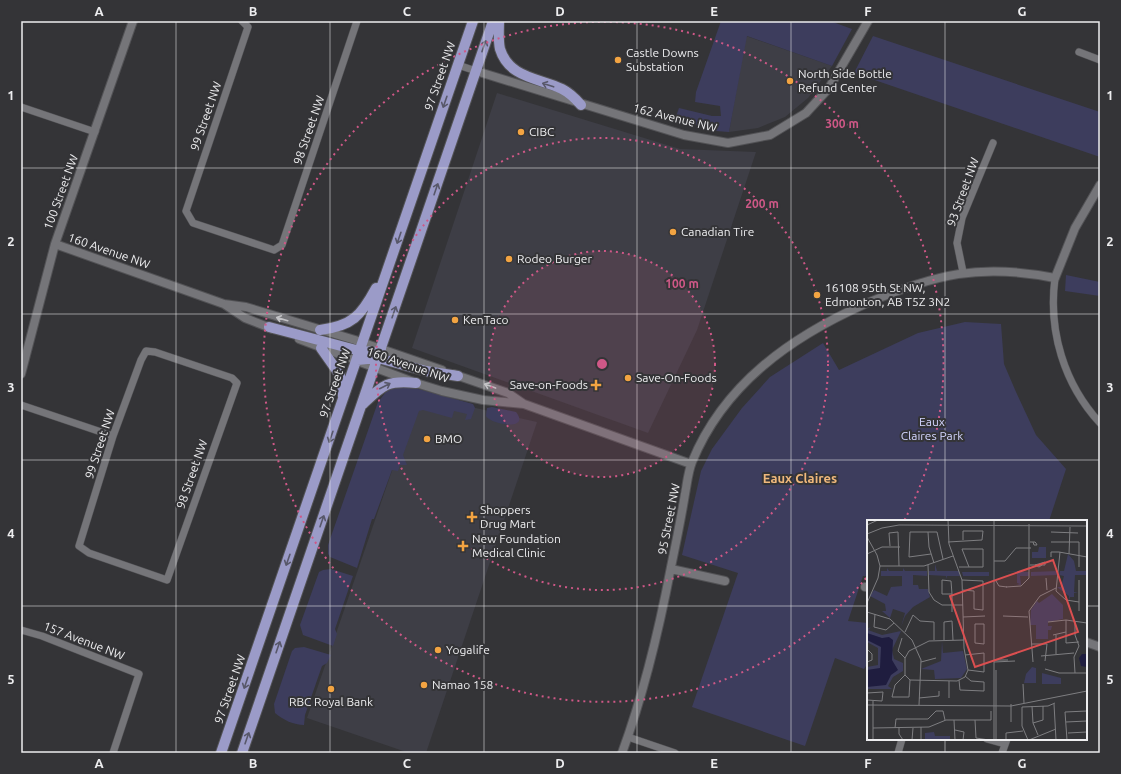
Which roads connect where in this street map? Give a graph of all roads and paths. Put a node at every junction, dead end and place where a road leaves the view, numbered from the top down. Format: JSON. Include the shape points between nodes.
{"nodes":[{"id":1,"x":133,"y":21,"type":"edge"},
{"id":2,"x":242,"y":21,"type":"edge"},
{"id":3,"x":357,"y":21,"type":"edge"},
{"id":4,"x":473,"y":21,"type":"edge"},
{"id":5,"x":493,"y":21,"type":"edge"},
{"id":6,"x":499,"y":21,"type":"edge"},
{"id":7,"x":867,"y":24,"type":"edge"},
{"id":8,"x":1079,"y":52,"type":"dead end"},
{"id":9,"x":1100,"y":60,"type":"edge"},
{"id":10,"x":458,"y":65,"type":"junction"},
{"id":11,"x":476,"y":71,"type":"junction"},
{"id":12,"x":581,"y":105,"type":"junction"},
{"id":13,"x":21,"y":106,"type":"edge"},
{"id":14,"x":94,"y":132,"type":"junction"},
{"id":15,"x":993,"y":143,"type":"dead end"},
{"id":16,"x":1100,"y":185,"type":"edge"},
{"id":17,"x":186,"y":211,"type":"joint"},
{"id":18,"x":55,"y":244,"type":"junction"},
{"id":19,"x":390,"y":264,"type":"junction"},
{"id":20,"x":963,"y":272,"type":"junction"},
{"id":21,"x":1055,"y":278,"type":"junction"},
{"id":22,"x":224,"y":304,"type":"junction"},
{"id":23,"x":270,"y":327,"type":"junction"},
{"id":24,"x":320,"y":330,"type":"junction"},
{"id":25,"x":321,"y":348,"type":"junction"},
{"id":26,"x":360,"y":351,"type":"junction"},
{"id":27,"x":146,"y":352,"type":"joint"},
{"id":28,"x":378,"y":358,"type":"junction"},
{"id":29,"x":21,"y":374,"type":"edge"},
{"id":30,"x":458,"y":376,"type":"joint"},
{"id":31,"x":416,"y":383,"type":"junction"},
{"id":32,"x":343,"y":400,"type":"junction"},
{"id":33,"x":524,"y":404,"type":"junction"},
{"id":34,"x":21,"y":405,"type":"edge"},
{"id":35,"x":361,"y":406,"type":"junction"},
{"id":36,"x":1100,"y":423,"type":"edge"},
{"id":37,"x":113,"y":436,"type":"junction"},
{"id":38,"x":691,"y":464,"type":"junction"},
{"id":39,"x":79,"y":546,"type":"joint"},
{"id":40,"x":671,"y":569,"type":"junction"},
{"id":41,"x":725,"y":581,"type":"dead end"},
{"id":42,"x":21,"y":630,"type":"edge"},
{"id":43,"x":1087,"y":642,"type":"edge"},
{"id":44,"x":1100,"y":647,"type":"edge"},
{"id":45,"x":628,"y":737,"type":"junction"},
{"id":46,"x":902,"y":740,"type":"edge"},
{"id":47,"x":1006,"y":741,"type":"edge"},
{"id":48,"x":113,"y":753,"type":"edge"},
{"id":49,"x":221,"y":753,"type":"edge"},
{"id":50,"x":242,"y":753,"type":"edge"},
{"id":51,"x":622,"y":753,"type":"edge"},
{"id":52,"x":675,"y":753,"type":"edge"},
{"id":53,"x":898,"y":753,"type":"edge"},
{"id":54,"x":1002,"y":753,"type":"edge"}],
"edges":[{"from":1,"to":14,"type":"street","name":"100 Street NW"},
{"from":2,"to":17,"type":"street","name":"99 Street NW","via":[[248,28]]},
{"from":3,"to":17,"type":"street","name":"98 Street NW","via":[[282,245],[274,250],[193,223]]},
{"from":4,"to":10,"type":"main road","name":"97 Street NW"},
{"from":11,"to":5,"type":"main road","one_way":true},
{"from":12,"to":6,"type":"main road","one_way":true,"via":[[560,88],[525,77],[510,68],[500,49]]},
{"from":7,"to":12,"type":"street","name":"162 Avenue NW","via":[[829,88],[806,113],[770,135],[728,143],[684,135]]},
{"from":8,"to":9,"type":"street"},
{"from":10,"to":11,"type":"street","name":"162 Avenue NW"},
{"from":10,"to":19,"type":"main road","name":"97 Street NW","one_way":true},
{"from":11,"to":12,"type":"street","name":"162 Avenue NW"},
{"from":28,"to":11,"type":"main road","one_way":true},
{"from":13,"to":14,"type":"street"},
{"from":14,"to":18,"type":"street","name":"100 Street NW"},
{"from":15,"to":20,"type":"street","name":"93 Street NW","via":[[962,218],[957,243]]},
{"from":16,"to":21,"type":"street","via":[[1075,228]]},
{"from":18,"to":22,"type":"street","name":"160 Avenue NW"},
{"from":18,"to":29,"type":"street","name":"100 Street NW"},
{"from":19,"to":24,"type":"main road","via":[[360,315],[341,326]]},
{"from":19,"to":26,"type":"main road","name":"97 Street NW"},
{"from":20,"to":21,"type":"street","via":[[1016,271]]},
{"from":20,"to":38,"type":"street","name":"95 Street NW","via":[[914,284],[844,314],[775,355],[752,374],[718,415]]},
{"from":21,"to":36,"type":"street","via":[[1054,318],[1059,349],[1068,374]]},
{"from":22,"to":23,"type":"street","name":"160 Avenue NW","via":[[245,318]]},
{"from":24,"to":22,"type":"street","name":"160 Avenue NW","one_way":true,"via":[[246,307]]},
{"from":23,"to":25,"type":"street","name":"160 Avenue NW"},
{"from":23,"to":26,"type":"main road"},
{"from":24,"to":26,"type":"street","name":"160 Avenue NW"},
{"from":25,"to":26,"type":"street","name":"160 Avenue NW"},
{"from":25,"to":32,"type":"main road","via":[[340,375]]},
{"from":26,"to":28,"type":"street","name":"160 Avenue NW"},
{"from":26,"to":28,"type":"main road","via":[[377,352]]},
{"from":26,"to":32,"type":"main road","name":"97 Street NW"},
{"from":27,"to":37,"type":"street","name":"99 Street NW"},
{"from":27,"to":39,"type":"street","name":"98 Street NW","via":[[155,352],[232,378],[237,383],[167,580],[89,553]]},
{"from":28,"to":30,"type":"main road","via":[[426,371]]},
{"from":28,"to":31,"type":"street","name":"160 Avenue NW"},
{"from":28,"to":35,"type":"main road"},
{"from":33,"to":30,"type":"street","name":"160 Avenue NW","one_way":true,"via":[[508,393]]},
{"from":31,"to":33,"type":"street","name":"160 Avenue NW","via":[[483,400]]},
{"from":35,"to":31,"type":"main road","one_way":true,"via":[[378,389],[395,381]]},
{"from":32,"to":49,"type":"main road","name":"97 Street NW","one_way":true},
{"from":33,"to":38,"type":"street","name":"160 Avenue NW"},
{"from":34,"to":37,"type":"street"},
{"from":50,"to":35,"type":"main road","one_way":true},
{"from":37,"to":39,"type":"street","name":"99 Street NW"},
{"from":38,"to":40,"type":"street","name":"95 Street NW"},
{"from":40,"to":41,"type":"street"},
{"from":40,"to":45,"type":"street","name":"95 Street NW","via":[[652,652]]},
{"from":42,"to":48,"type":"street","name":"157 Avenue NW","via":[[139,674]]},
{"from":43,"to":44,"type":"street"},
{"from":45,"to":51,"type":"street","name":"95 Street NW"},
{"from":45,"to":52,"type":"street"},
{"from":46,"to":53,"type":"street"},
{"from":47,"to":54,"type":"street"}]}
